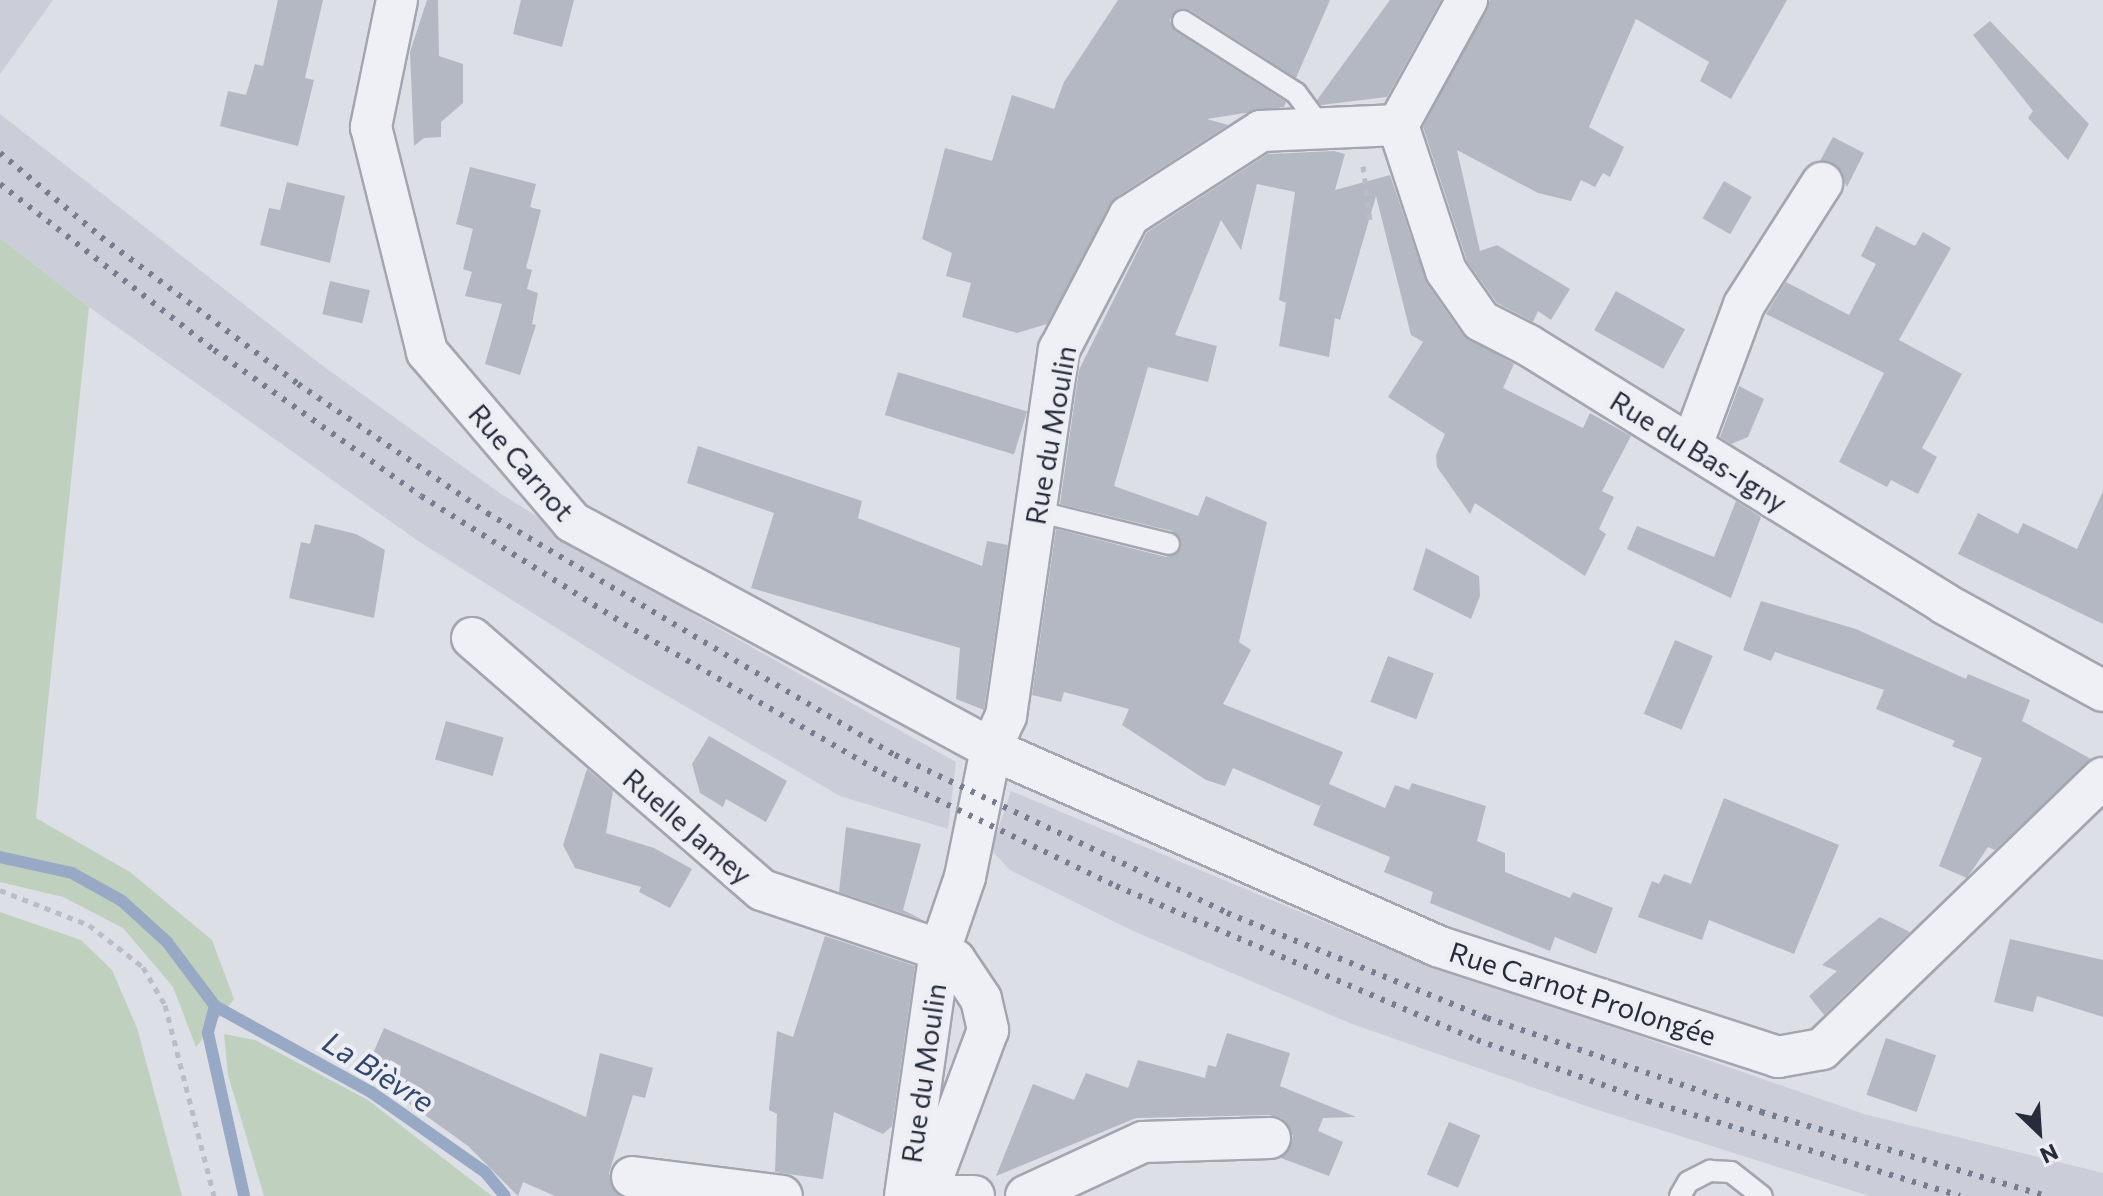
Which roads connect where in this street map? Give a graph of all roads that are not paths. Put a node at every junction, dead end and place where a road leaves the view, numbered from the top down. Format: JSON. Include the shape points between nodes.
{"nodes":[{"id":1,"x":397,"y":0,"type":"edge"},
{"id":2,"x":1467,"y":0,"type":"edge"},
{"id":3,"x":1183,"y":21,"type":"dead end"},
{"id":4,"x":1382,"y":125,"type":"junction"},
{"id":5,"x":1322,"y":128,"type":"junction"},
{"id":6,"x":1822,"y":183,"type":"dead end"},
{"id":7,"x":1692,"y":445,"type":"junction"},
{"id":8,"x":1036,"y":511,"type":"junction"},
{"id":9,"x":1169,"y":544,"type":"dead end"},
{"id":10,"x":472,"y":638,"type":"dead end"},
{"id":11,"x":2103,"y":691,"type":"edge"},
{"id":12,"x":991,"y":749,"type":"junction"},
{"id":13,"x":2103,"y":778,"type":"edge"},
{"id":14,"x":940,"y":950,"type":"junction"},
{"id":15,"x":1270,"y":1138,"type":"dead end"},
{"id":16,"x":632,"y":1177,"type":"dead end"},
{"id":17,"x":782,"y":1196,"type":"edge"},
{"id":18,"x":905,"y":1196,"type":"edge"},
{"id":19,"x":926,"y":1196,"type":"edge"},
{"id":20,"x":954,"y":1196,"type":"edge"},
{"id":21,"x":974,"y":1196,"type":"edge"},
{"id":22,"x":1026,"y":1196,"type":"edge"},
{"id":23,"x":1680,"y":1196,"type":"edge"},
{"id":24,"x":1762,"y":1196,"type":"edge"}],
"edges":[{"from":1,"to":12,"type":"street","name":"Rue Carnot","via":[[371,127],[427,352],[572,522]]},
{"from":2,"to":4,"type":"street"},
{"from":3,"to":5,"type":"lane","via":[[1296,93]]},
{"from":4,"to":5,"type":"street","name":"Rue du Moulin"},
{"from":4,"to":7,"type":"street","name":"Rue du Bas-Igny","via":[[1459,295],[1493,331],[1528,345]]},
{"from":5,"to":8,"type":"street","name":"Rue du Moulin","via":[[1261,131],[1129,216],[1059,350]]},
{"from":6,"to":7,"type":"street","via":[[1744,305]]},
{"from":7,"to":11,"type":"street","name":"Rue du Bas-Igny","via":[[1945,604]]},
{"from":8,"to":9,"type":"lane"},
{"from":8,"to":12,"type":"street","name":"Rue du Moulin","via":[[1006,716]]},
{"from":10,"to":14,"type":"street","name":"Ruelle Jamey","via":[[762,890]]},
{"from":12,"to":13,"type":"street","name":"Rue Carnot Prolongée","via":[[1437,946],[1778,1057],[1822,1049]]},
{"from":12,"to":14,"type":"street","name":"Rue du Moulin","via":[[965,877]]},
{"from":14,"to":18,"type":"street","name":"Rue du Moulin"},
{"from":14,"to":19,"type":"street","name":"Rue du Moulin","via":[[955,960],[981,999],[988,1030]]},
{"from":15,"to":22,"type":"street","via":[[1143,1142]]},
{"from":16,"to":17,"type":"street"},
{"from":20,"to":21,"type":"street"},
{"from":23,"to":24,"type":"lane","via":[[1688,1182],[1710,1171],[1731,1172]]}]}
